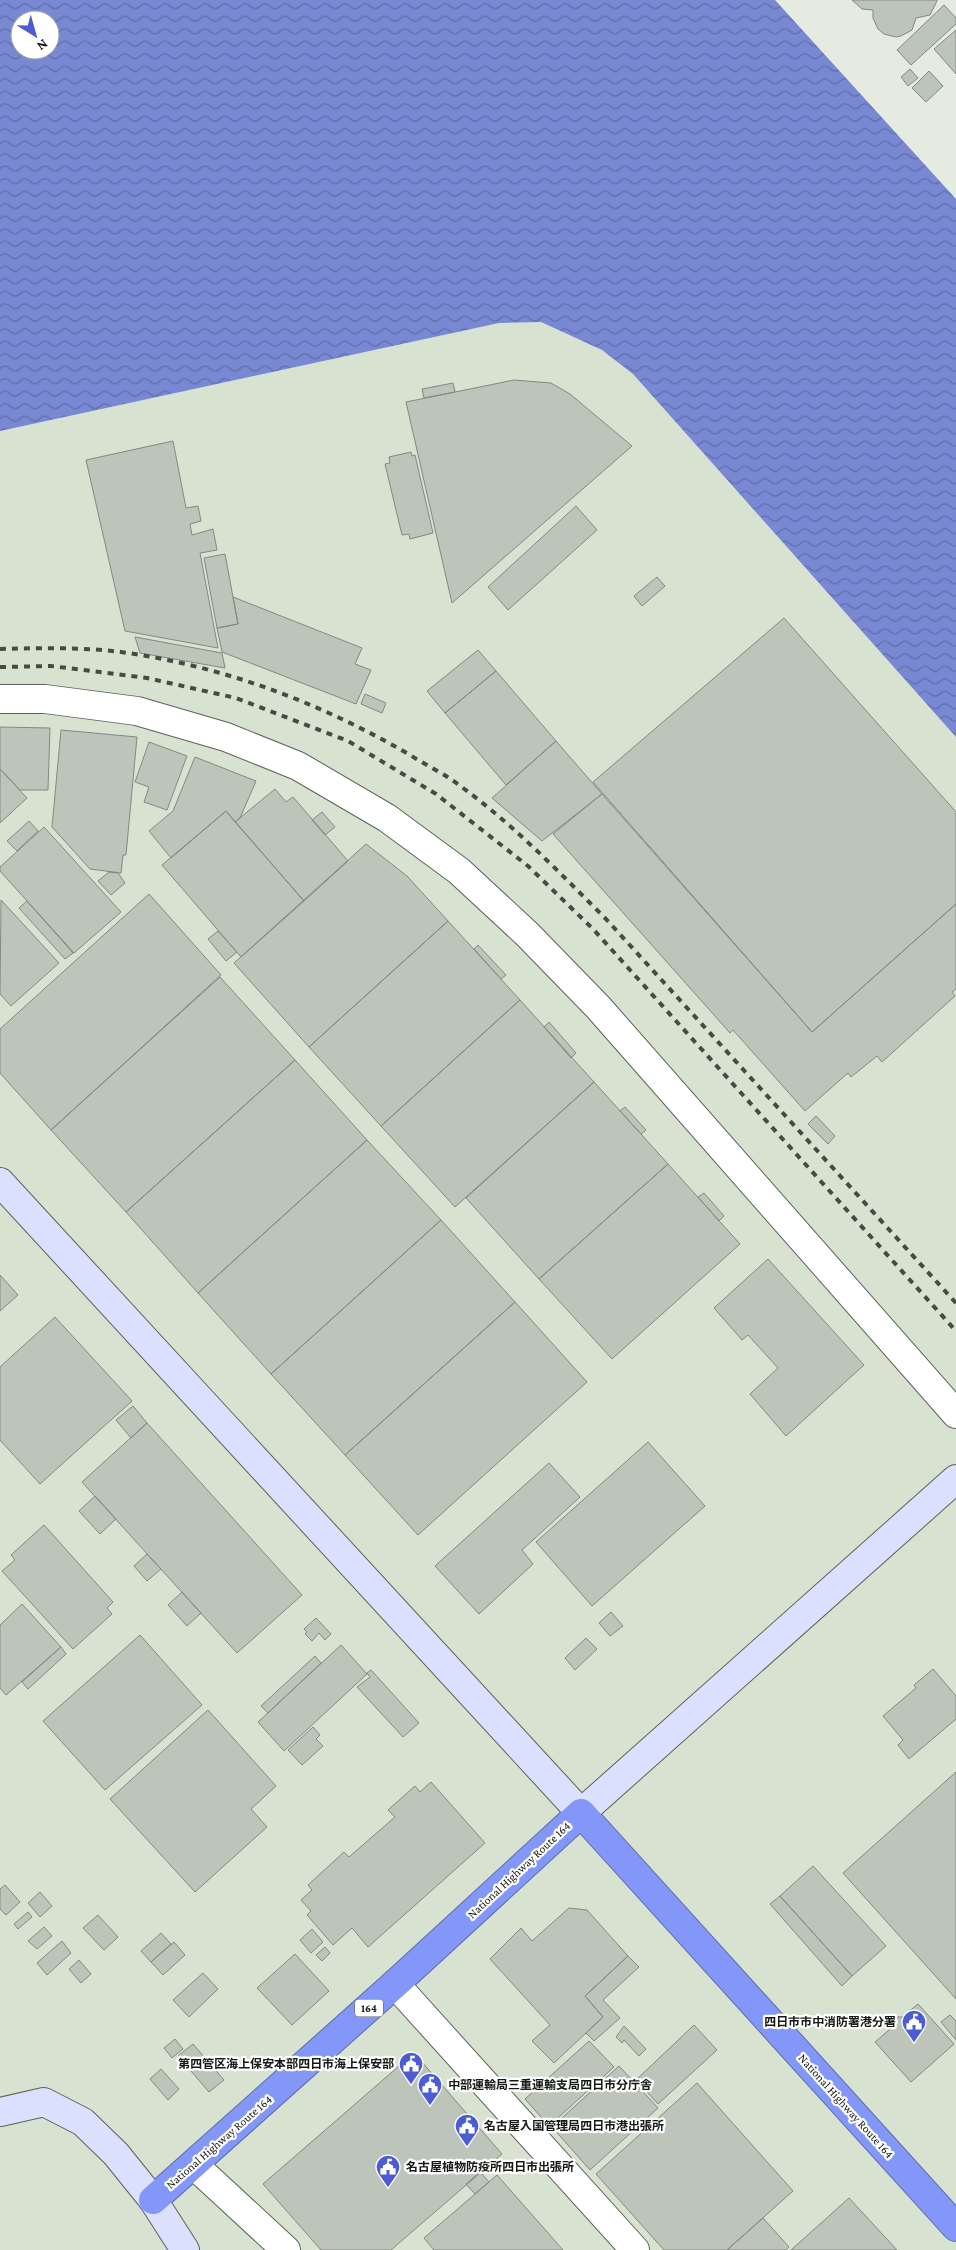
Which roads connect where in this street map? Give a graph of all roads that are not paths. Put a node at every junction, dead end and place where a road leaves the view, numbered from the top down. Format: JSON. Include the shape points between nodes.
{"nodes":[{"id":1,"x":0,"y":699,"type":"edge"},
{"id":2,"x":0,"y":1182,"type":"edge"},
{"id":3,"x":956,"y":1414,"type":"edge"},
{"id":4,"x":956,"y":1480,"type":"edge"},
{"id":5,"x":581,"y":1813,"type":"junction"},
{"id":6,"x":395,"y":1984,"type":"junction"},
{"id":7,"x":0,"y":2112,"type":"edge"},
{"id":8,"x":194,"y":2165,"type":"junction"},
{"id":9,"x":152,"y":2200,"type":"junction"},
{"id":10,"x":956,"y":2227,"type":"edge"},
{"id":11,"x":185,"y":2250,"type":"edge"},
{"id":12,"x":286,"y":2250,"type":"edge"},
{"id":13,"x":634,"y":2250,"type":"edge"}],
"edges":[{"from":1,"to":3,"type":"street","via":[[45,699],[137,710],[226,737],[298,766],[387,818],[459,871],[527,934],[598,1007]]},
{"from":2,"to":5,"type":"street"},
{"from":4,"to":5,"type":"street"},
{"from":5,"to":6,"type":"highway","name":"National Highway Route 164","number":"164"},
{"from":5,"to":10,"type":"highway","name":"National Highway Route 164"},
{"from":6,"to":8,"type":"highway","name":"National Highway Route 164","number":"164"},
{"from":6,"to":13,"type":"street"},
{"from":7,"to":9,"type":"street","via":[[44,2102],[83,2122],[116,2154]]},
{"from":8,"to":9,"type":"highway","name":"National Highway Route 164","number":"164"},
{"from":8,"to":12,"type":"street"},
{"from":9,"to":11,"type":"street"}]}
